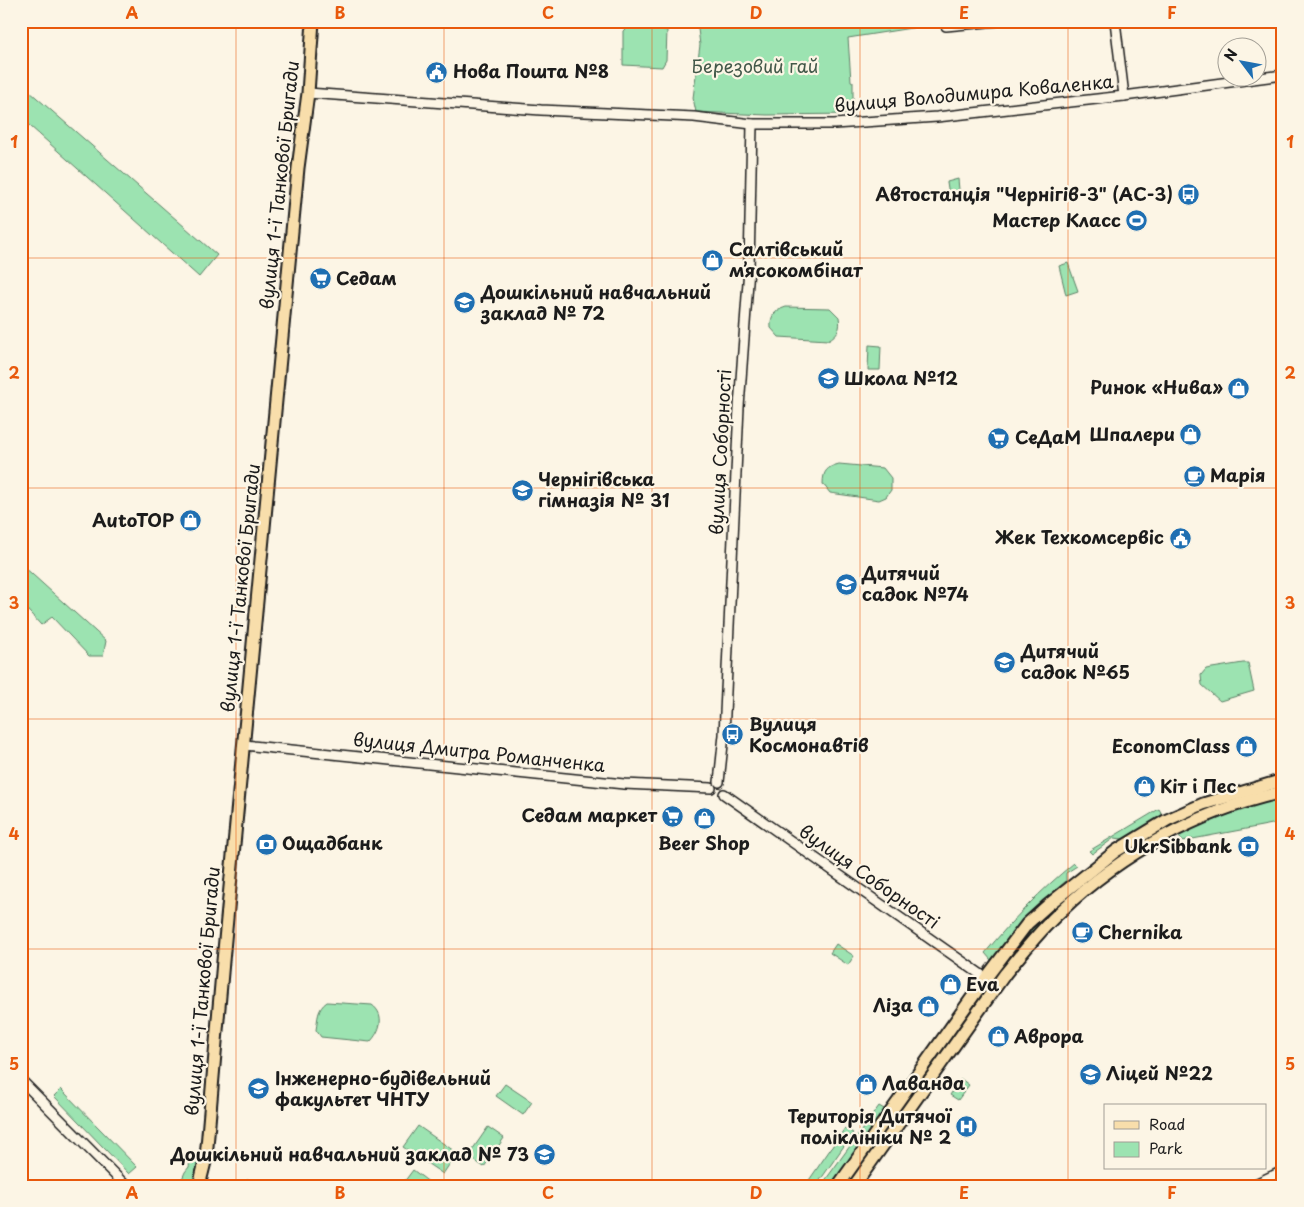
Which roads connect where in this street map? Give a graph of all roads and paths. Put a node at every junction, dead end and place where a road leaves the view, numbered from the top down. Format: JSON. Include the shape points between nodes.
{"nodes":[{"id":1,"x":313,"y":21,"type":"edge"},
{"id":2,"x":998,"y":21,"type":"edge"},
{"id":3,"x":1115,"y":21,"type":"edge"},
{"id":4,"x":946,"y":26,"type":"dead end"},
{"id":5,"x":1283,"y":75,"type":"edge"},
{"id":6,"x":308,"y":93,"type":"junction"},
{"id":7,"x":1124,"y":96,"type":"junction"},
{"id":8,"x":752,"y":124,"type":"junction"},
{"id":9,"x":244,"y":746,"type":"junction"},
{"id":10,"x":1283,"y":780,"type":"edge"},
{"id":11,"x":719,"y":782,"type":"junction"},
{"id":12,"x":711,"y":788,"type":"junction"},
{"id":13,"x":1283,"y":792,"type":"edge"},
{"id":14,"x":724,"y":794,"type":"junction"},
{"id":15,"x":986,"y":978,"type":"junction"},
{"id":16,"x":997,"y":985,"type":"junction"},
{"id":17,"x":21,"y":1080,"type":"edge"},
{"id":18,"x":206,"y":1158,"type":"junction"},
{"id":19,"x":1283,"y":1171,"type":"edge"},
{"id":20,"x":126,"y":1186,"type":"edge"},
{"id":21,"x":199,"y":1186,"type":"edge"},
{"id":22,"x":208,"y":1186,"type":"edge"},
{"id":23,"x":838,"y":1186,"type":"edge"},
{"id":24,"x":854,"y":1186,"type":"edge"},
{"id":25,"x":1251,"y":1186,"type":"edge"}],
"edges":[{"from":1,"to":6,"type":"main road","name":"вулиця 1-ї Танкової Бригади"},
{"from":2,"to":4,"type":"street"},
{"from":3,"to":7,"type":"street"},
{"from":5,"to":7,"type":"street","name":"вулиця Володимира Коваленка"},
{"from":6,"to":8,"type":"street","name":"вулиця Володимира Коваленка","via":[[541,110],[694,117]]},
{"from":6,"to":9,"type":"main road","name":"вулиця 1-ї Танкової Бригади","via":[[298,168]]},
{"from":7,"to":8,"type":"street","name":"вулиця Володимира Коваленка","via":[[900,120]]},
{"from":8,"to":11,"type":"street","name":"вулиця Соборності","via":[[749,268]]},
{"from":9,"to":12,"type":"street","name":"вулиця Дмитра Романченка","via":[[624,784]]},
{"from":9,"to":18,"type":"main road","name":"вулиця 1-ї Танкової Бригади"},
{"from":10,"to":15,"type":"main road","via":[[1203,804],[1168,820],[1116,851],[1027,924]]},
{"from":11,"to":12,"type":"street"},
{"from":11,"to":14,"type":"street","name":"вулиця Соборності","via":[[725,785]]},
{"from":12,"to":14,"type":"street","name":"вулиця Соборності","via":[[716,796]]},
{"from":13,"to":16,"type":"main road","via":[[1196,820],[1120,864],[1060,911],[1032,940]]},
{"from":14,"to":15,"type":"street","name":"вулиця Соборності"},
{"from":15,"to":16,"type":"street","name":"вулиця Соборності"},
{"from":15,"to":23,"type":"main road"},
{"from":16,"to":24,"type":"main road"},
{"from":17,"to":20,"type":"street"},
{"from":18,"to":21,"type":"main road","name":"вулиця 1-ї Танкової Бригади"},
{"from":18,"to":22,"type":"main road","name":"вулиця 1-ї Танкової Бригади"},
{"from":19,"to":25,"type":"street"}]}
